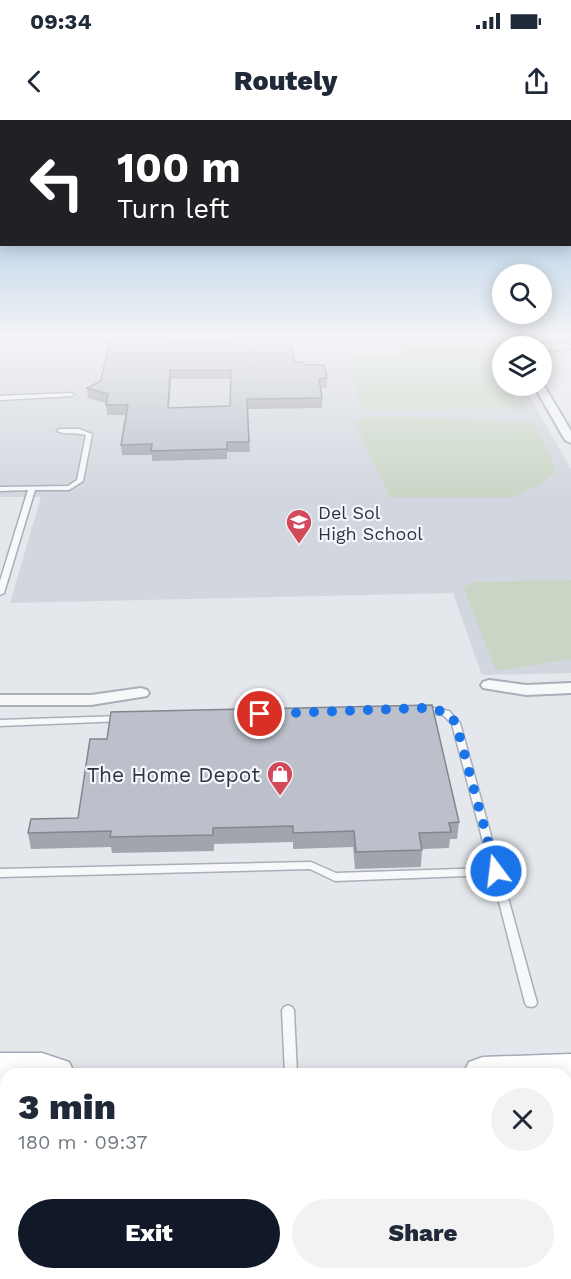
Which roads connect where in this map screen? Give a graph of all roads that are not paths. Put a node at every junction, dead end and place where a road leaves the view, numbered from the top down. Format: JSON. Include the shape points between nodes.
{"nodes":[{"id":1,"x":0,"y":396,"type":"edge"},
{"id":2,"x":71,"y":396,"type":"dead end"},
{"id":3,"x":545,"y":396,"type":"edge"},
{"id":4,"x":60,"y":431,"type":"dead end"},
{"id":5,"x":571,"y":440,"type":"edge"},
{"id":6,"x":0,"y":489,"type":"edge"},
{"id":7,"x":32,"y":489,"type":"junction"},
{"id":8,"x":0,"y":593,"type":"edge"},
{"id":9,"x":489,"y":685,"type":"dead end"},
{"id":10,"x":571,"y":688,"type":"edge"},
{"id":11,"x":141,"y":693,"type":"dead end"},
{"id":12,"x":1,"y":703,"type":"edge"},
{"id":13,"x":413,"y":709,"type":"edge"},
{"id":14,"x":130,"y":718,"type":"edge"},
{"id":15,"x":0,"y":723,"type":"edge"},
{"id":16,"x":496,"y":871,"type":"junction"},
{"id":17,"x":0,"y":873,"type":"edge"},
{"id":18,"x":531,"y":1003,"type":"dead end"},
{"id":19,"x":288,"y":1010,"type":"dead end"},
{"id":20,"x":291,"y":1068,"type":"edge"}],
"edges":[{"from":1,"to":2,"type":"lane"},
{"from":3,"to":5,"type":"street"},
{"from":4,"to":7,"type":"lane","via":[[89,434],[80,481],[69,488]]},
{"from":6,"to":7,"type":"lane"},
{"from":7,"to":8,"type":"lane"},
{"from":9,"to":10,"type":"street","via":[[526,690]]},
{"from":11,"to":12,"type":"street","via":[[91,700]]},
{"from":13,"to":16,"type":"lane","via":[[446,712],[456,723]]},
{"from":14,"to":15,"type":"lane"},
{"from":16,"to":17,"type":"lane","via":[[335,877],[311,865]]},
{"from":16,"to":18,"type":"lane"},
{"from":19,"to":20,"type":"lane"}]}
